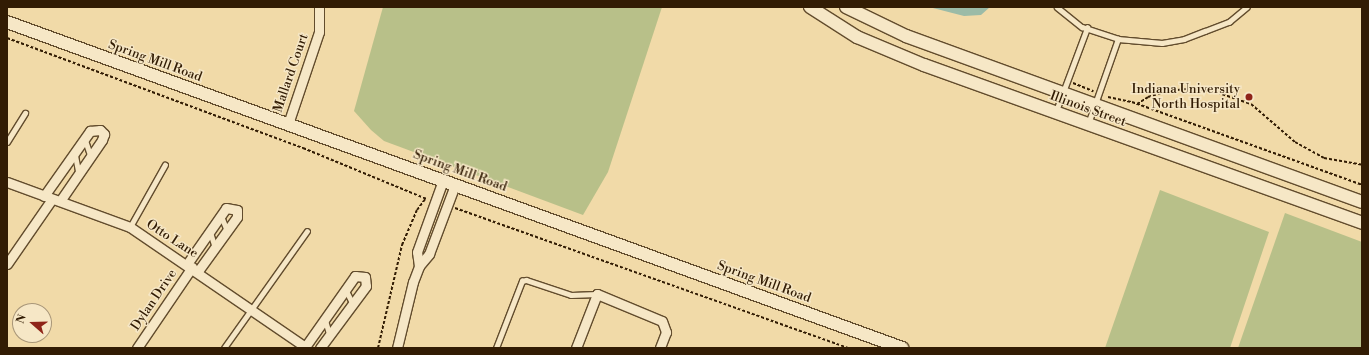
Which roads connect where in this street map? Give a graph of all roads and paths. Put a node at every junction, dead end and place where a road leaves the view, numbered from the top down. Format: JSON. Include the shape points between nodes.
{"nodes":[{"id":1,"x":319,"y":7,"type":"edge"},
{"id":2,"x":810,"y":7,"type":"edge"},
{"id":3,"x":846,"y":7,"type":"edge"},
{"id":4,"x":1057,"y":7,"type":"edge"},
{"id":5,"x":1247,"y":7,"type":"edge"},
{"id":6,"x":7,"y":22,"type":"edge"},
{"id":7,"x":1087,"y":28,"type":"junction"},
{"id":8,"x":1118,"y":39,"type":"junction"},
{"id":9,"x":1065,"y":88,"type":"junction"},
{"id":10,"x":1097,"y":99,"type":"junction"},
{"id":11,"x":1137,"y":104,"type":"junction"},
{"id":12,"x":1056,"y":112,"type":"junction"},
{"id":13,"x":25,"y":113,"type":"dead end"},
{"id":14,"x":288,"y":124,"type":"junction"},
{"id":15,"x":1088,"y":124,"type":"junction"},
{"id":16,"x":85,"y":139,"type":"junction"},
{"id":17,"x":7,"y":142,"type":"edge"},
{"id":18,"x":74,"y":153,"type":"junction"},
{"id":19,"x":91,"y":157,"type":"junction"},
{"id":20,"x":165,"y":165,"type":"dead end"},
{"id":21,"x":1362,"y":165,"type":"edge"},
{"id":22,"x":79,"y":174,"type":"junction"},
{"id":23,"x":443,"y":180,"type":"junction"},
{"id":24,"x":7,"y":182,"type":"edge"},
{"id":25,"x":455,"y":185,"type":"junction"},
{"id":26,"x":1362,"y":185,"type":"edge"},
{"id":27,"x":426,"y":198,"type":"dead end"},
{"id":28,"x":52,"y":199,"type":"junction"},
{"id":29,"x":1362,"y":202,"type":"edge"},
{"id":30,"x":221,"y":215,"type":"junction"},
{"id":31,"x":1362,"y":224,"type":"edge"},
{"id":32,"x":130,"y":227,"type":"junction"},
{"id":33,"x":227,"y":230,"type":"junction"},
{"id":34,"x":210,"y":231,"type":"junction"},
{"id":35,"x":307,"y":231,"type":"dead end"},
{"id":36,"x":216,"y":246,"type":"junction"},
{"id":37,"x":7,"y":264,"type":"edge"},
{"id":38,"x":419,"y":266,"type":"junction"},
{"id":39,"x":192,"y":267,"type":"junction"},
{"id":40,"x":346,"y":290,"type":"junction"},
{"id":41,"x":597,"y":294,"type":"junction"},
{"id":42,"x":353,"y":304,"type":"junction"},
{"id":43,"x":252,"y":309,"type":"junction"},
{"id":44,"x":325,"y":319,"type":"junction"},
{"id":45,"x":330,"y":335,"type":"junction"},
{"id":46,"x":306,"y":347,"type":"edge"},
{"id":47,"x":137,"y":348,"type":"edge"},
{"id":48,"x":224,"y":348,"type":"edge"},
{"id":49,"x":320,"y":348,"type":"edge"},
{"id":50,"x":378,"y":348,"type":"edge"},
{"id":51,"x":397,"y":348,"type":"edge"},
{"id":52,"x":496,"y":348,"type":"edge"},
{"id":53,"x":576,"y":348,"type":"edge"},
{"id":54,"x":660,"y":348,"type":"edge"},
{"id":55,"x":902,"y":348,"type":"edge"}],
"edges":[{"from":1,"to":14,"type":"street","name":"Mallard Court","via":[[319,32]]},
{"from":2,"to":12,"type":"street","name":"Illinois Street","via":[[857,37],[924,65]]},
{"from":3,"to":9,"type":"street","name":"Illinois Street","via":[[890,30]]},
{"from":4,"to":7,"type":"lane"},
{"from":5,"to":8,"type":"lane","via":[[1229,22],[1184,39],[1162,43]]},
{"from":6,"to":14,"type":"street","name":"Spring Mill Road"},
{"from":7,"to":8,"type":"lane"},
{"from":7,"to":9,"type":"lane"},
{"from":8,"to":10,"type":"lane"},
{"from":9,"to":10,"type":"street","name":"Illinois Street"},
{"from":9,"to":10,"type":"path"},
{"from":9,"to":12,"type":"lane"},
{"from":10,"to":11,"type":"path"},
{"from":10,"to":15,"type":"lane"},
{"from":10,"to":29,"type":"street","name":"Illinois Street"},
{"from":11,"to":21,"type":"path","via":[[1148,97],[1168,91],[1213,91],[1251,104],[1295,142],[1324,158]]},
{"from":11,"to":26,"type":"path"},
{"from":12,"to":15,"type":"street","name":"Illinois Street"},
{"from":13,"to":17,"type":"lane"},
{"from":14,"to":23,"type":"street","name":"Spring Mill Road"},
{"from":15,"to":31,"type":"street","name":"Illinois Street"},
{"from":16,"to":18,"type":"street"},
{"from":16,"to":19,"type":"lane"},
{"from":16,"to":19,"type":"street","via":[[95,130],[104,134]]},
{"from":18,"to":22,"type":"lane"},
{"from":18,"to":28,"type":"street"},
{"from":19,"to":22,"type":"street"},
{"from":20,"to":32,"type":"lane"},
{"from":22,"to":28,"type":"street"},
{"from":23,"to":25,"type":"street","name":"Spring Mill Road"},
{"from":23,"to":38,"type":"street","via":[[417,252]]},
{"from":24,"to":28,"type":"street","name":"Otto Lane"},
{"from":25,"to":38,"type":"street","via":[[430,254]]},
{"from":25,"to":55,"type":"street","name":"Spring Mill Road"},
{"from":27,"to":50,"type":"path","via":[[417,210],[402,245]]},
{"from":28,"to":32,"type":"street","name":"Otto Lane"},
{"from":28,"to":37,"type":"street"},
{"from":30,"to":33,"type":"lane"},
{"from":30,"to":33,"type":"street","name":"Dylan Drive","via":[[229,207],[238,213]]},
{"from":30,"to":34,"type":"street","name":"Dylan Drive"},
{"from":32,"to":39,"type":"street","name":"Otto Lane"},
{"from":33,"to":36,"type":"street","name":"Dylan Drive"},
{"from":34,"to":36,"type":"lane"},
{"from":34,"to":39,"type":"street","name":"Dylan Drive"},
{"from":35,"to":43,"type":"lane"},
{"from":36,"to":39,"type":"street","name":"Dylan Drive"},
{"from":38,"to":51,"type":"street"},
{"from":39,"to":43,"type":"street","name":"Otto Lane"},
{"from":39,"to":47,"type":"street","name":"Dylan Drive"},
{"from":40,"to":42,"type":"lane"},
{"from":40,"to":42,"type":"street","via":[[355,276],[360,275],[368,280]]},
{"from":40,"to":44,"type":"street"},
{"from":41,"to":52,"type":"lane","via":[[571,295],[526,280],[522,281]]},
{"from":41,"to":53,"type":"street"},
{"from":41,"to":54,"type":"street","via":[[662,320],[666,332]]},
{"from":42,"to":45,"type":"street"},
{"from":43,"to":46,"type":"street","name":"Otto Lane"},
{"from":43,"to":48,"type":"lane"},
{"from":44,"to":45,"type":"lane"},
{"from":44,"to":46,"type":"street"},
{"from":45,"to":49,"type":"street"}]}
